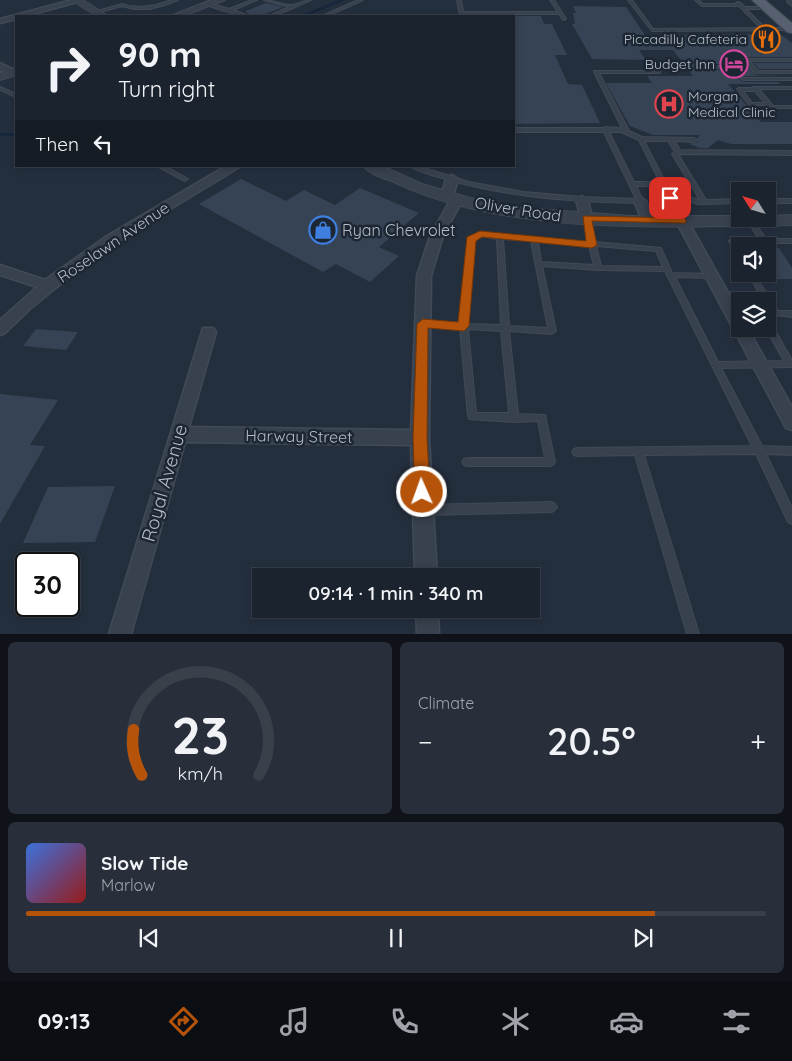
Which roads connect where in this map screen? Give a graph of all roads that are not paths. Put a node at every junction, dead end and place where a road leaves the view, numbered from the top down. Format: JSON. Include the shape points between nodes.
{"nodes":[{"id":1,"x":77,"y":0,"type":"edge"},
{"id":2,"x":176,"y":0,"type":"edge"},
{"id":3,"x":220,"y":0,"type":"edge"},
{"id":4,"x":255,"y":0,"type":"edge"},
{"id":5,"x":266,"y":0,"type":"edge"},
{"id":6,"x":309,"y":0,"type":"edge"},
{"id":7,"x":361,"y":0,"type":"edge"},
{"id":8,"x":459,"y":0,"type":"edge"},
{"id":9,"x":552,"y":0,"type":"edge"},
{"id":10,"x":630,"y":0,"type":"edge"},
{"id":11,"x":697,"y":0,"type":"edge"},
{"id":12,"x":707,"y":0,"type":"edge"},
{"id":13,"x":736,"y":0,"type":"edge"},
{"id":14,"x":122,"y":2,"type":"edge"},
{"id":15,"x":208,"y":4,"type":"junction"},
{"id":16,"x":712,"y":5,"type":"junction"},
{"id":17,"x":753,"y":6,"type":"edge"},
{"id":18,"x":292,"y":7,"type":"junction"},
{"id":19,"x":228,"y":11,"type":"junction"},
{"id":20,"x":560,"y":13,"type":"junction"},
{"id":21,"x":100,"y":14,"type":"edge"},
{"id":22,"x":21,"y":15,"type":"edge"},
{"id":23,"x":179,"y":15,"type":"edge"},
{"id":24,"x":243,"y":15,"type":"edge"},
{"id":25,"x":273,"y":15,"type":"edge"},
{"id":26,"x":326,"y":15,"type":"edge"},
{"id":27,"x":462,"y":15,"type":"edge"},
{"id":28,"x":15,"y":17,"type":"edge"},
{"id":29,"x":564,"y":19,"type":"dead end"},
{"id":30,"x":0,"y":21,"type":"edge"},
{"id":31,"x":790,"y":25,"type":"edge"},
{"id":32,"x":765,"y":30,"type":"junction"},
{"id":33,"x":792,"y":60,"type":"edge"},
{"id":34,"x":0,"y":66,"type":"edge"},
{"id":35,"x":698,"y":67,"type":"dead end"},
{"id":36,"x":14,"y":72,"type":"edge"},
{"id":37,"x":658,"y":72,"type":"dead end"},
{"id":38,"x":792,"y":72,"type":"edge"},
{"id":39,"x":0,"y":77,"type":"edge"},
{"id":40,"x":792,"y":79,"type":"edge"},
{"id":41,"x":0,"y":88,"type":"edge"},
{"id":42,"x":792,"y":88,"type":"edge"},
{"id":43,"x":756,"y":90,"type":"junction"},
{"id":44,"x":15,"y":95,"type":"edge"},
{"id":45,"x":769,"y":104,"type":"junction"},
{"id":46,"x":792,"y":107,"type":"edge"},
{"id":47,"x":605,"y":129,"type":"junction"},
{"id":48,"x":515,"y":130,"type":"edge"},
{"id":49,"x":626,"y":131,"type":"junction"},
{"id":50,"x":641,"y":139,"type":"junction"},
{"id":51,"x":670,"y":139,"type":"junction"},
{"id":52,"x":694,"y":140,"type":"dead end"},
{"id":53,"x":711,"y":146,"type":"dead end"},
{"id":54,"x":678,"y":152,"type":"junction"},
{"id":55,"x":726,"y":152,"type":"junction"},
{"id":56,"x":792,"y":153,"type":"edge"},
{"id":57,"x":162,"y":167,"type":"edge"},
{"id":58,"x":228,"y":167,"type":"edge"},
{"id":59,"x":372,"y":167,"type":"edge"},
{"id":60,"x":415,"y":167,"type":"edge"},
{"id":61,"x":184,"y":179,"type":"dead end"},
{"id":62,"x":452,"y":179,"type":"junction"},
{"id":63,"x":632,"y":184,"type":"junction"},
{"id":64,"x":663,"y":184,"type":"junction"},
{"id":65,"x":452,"y":198,"type":"junction"},
{"id":66,"x":670,"y":198,"type":"junction"},
{"id":67,"x":582,"y":200,"type":"junction"},
{"id":68,"x":640,"y":201,"type":"junction"},
{"id":69,"x":731,"y":201,"type":"edge"},
{"id":70,"x":776,"y":201,"type":"edge"},
{"id":71,"x":792,"y":201,"type":"edge"},
{"id":72,"x":704,"y":202,"type":"junction"},
{"id":73,"x":586,"y":218,"type":"junction"},
{"id":74,"x":648,"y":220,"type":"junction"},
{"id":75,"x":731,"y":220,"type":"edge"},
{"id":76,"x":776,"y":220,"type":"edge"},
{"id":77,"x":792,"y":220,"type":"edge"},
{"id":78,"x":682,"y":221,"type":"junction"},
{"id":79,"x":500,"y":237,"type":"junction"},
{"id":80,"x":534,"y":240,"type":"junction"},
{"id":81,"x":776,"y":241,"type":"edge"},
{"id":82,"x":792,"y":241,"type":"edge"},
{"id":83,"x":592,"y":245,"type":"junction"},
{"id":84,"x":538,"y":264,"type":"junction"},
{"id":85,"x":598,"y":268,"type":"junction"},
{"id":86,"x":0,"y":270,"type":"edge"},
{"id":87,"x":668,"y":272,"type":"junction"},
{"id":88,"x":712,"y":276,"type":"junction"},
{"id":89,"x":49,"y":286,"type":"junction"},
{"id":90,"x":731,"y":300,"type":"edge"},
{"id":91,"x":776,"y":314,"type":"edge"},
{"id":92,"x":792,"y":314,"type":"edge"},
{"id":93,"x":423,"y":324,"type":"junction"},
{"id":94,"x":464,"y":326,"type":"junction"},
{"id":95,"x":0,"y":329,"type":"edge"},
{"id":96,"x":505,"y":329,"type":"junction"},
{"id":97,"x":208,"y":332,"type":"dead end"},
{"id":98,"x":745,"y":337,"type":"edge"},
{"id":99,"x":775,"y":337,"type":"edge"},
{"id":100,"x":791,"y":364,"type":"edge"},
{"id":101,"x":715,"y":365,"type":"junction"},
{"id":102,"x":761,"y":366,"type":"junction"},
{"id":103,"x":514,"y":418,"type":"junction"},
{"id":104,"x":792,"y":423,"type":"edge"},
{"id":105,"x":178,"y":434,"type":"junction"},
{"id":106,"x":420,"y":438,"type":"junction"},
{"id":107,"x":759,"y":450,"type":"junction"},
{"id":108,"x":638,"y":451,"type":"junction"},
{"id":109,"x":792,"y":451,"type":"edge"},
{"id":110,"x":577,"y":452,"type":"dead end"},
{"id":111,"x":467,"y":462,"type":"dead end"},
{"id":112,"x":552,"y":507,"type":"dead end"},
{"id":113,"x":423,"y":510,"type":"junction"},
{"id":114,"x":792,"y":520,"type":"edge"},
{"id":115,"x":426,"y":568,"type":"edge"},
{"id":116,"x":427,"y":618,"type":"edge"},
{"id":117,"x":120,"y":634,"type":"edge"},
{"id":118,"x":428,"y":634,"type":"edge"},
{"id":119,"x":694,"y":634,"type":"edge"}],
"edges":[{"from":1,"to":21,"type":"street"},
{"from":1,"to":22,"type":"street"},
{"from":2,"to":14,"type":"lane","via":[[150,7],[126,8]]},
{"from":3,"to":15,"type":"street"},
{"from":4,"to":19,"type":"lane"},
{"from":5,"to":18,"type":"lane"},
{"from":6,"to":18,"type":"lane"},
{"from":7,"to":26,"type":"lane"},
{"from":8,"to":27,"type":"lane"},
{"from":9,"to":20,"type":"lane"},
{"from":10,"to":32,"type":"lane","via":[[652,30]]},
{"from":11,"to":16,"type":"lane","via":[[702,5]]},
{"from":12,"to":16,"type":"lane"},
{"from":13,"to":17,"type":"lane"},
{"from":14,"to":21,"type":"lane"},
{"from":15,"to":19,"type":"lane"},
{"from":15,"to":23,"type":"street"},
{"from":16,"to":17,"type":"lane"},
{"from":17,"to":31,"type":"main road"},
{"from":17,"to":32,"type":"lane"},
{"from":18,"to":25,"type":"lane"},
{"from":19,"to":24,"type":"lane"},
{"from":20,"to":27,"type":"lane"},
{"from":20,"to":29,"type":"lane"},
{"from":28,"to":30,"type":"street"},
{"from":31,"to":32,"type":"lane"},
{"from":33,"to":38,"type":"lane","via":[[746,60],[757,72]]},
{"from":34,"to":36,"type":"street"},
{"from":35,"to":40,"type":"lane","via":[[721,67],[744,79]]},
{"from":36,"to":39,"type":"street"},
{"from":37,"to":49,"type":"lane","via":[[596,72]]},
{"from":41,"to":44,"type":"lane"},
{"from":42,"to":43,"type":"lane"},
{"from":43,"to":45,"type":"lane"},
{"from":43,"to":45,"type":"lane","via":[[739,90],[751,104]]},
{"from":45,"to":46,"type":"lane","via":[[772,107]]},
{"from":47,"to":48,"type":"lane"},
{"from":47,"to":49,"type":"lane"},
{"from":47,"to":63,"type":"lane"},
{"from":49,"to":50,"type":"lane"},
{"from":50,"to":51,"type":"lane"},
{"from":50,"to":64,"type":"lane"},
{"from":51,"to":52,"type":"lane"},
{"from":51,"to":54,"type":"lane"},
{"from":53,"to":55,"type":"lane"},
{"from":54,"to":55,"type":"lane"},
{"from":54,"to":72,"type":"lane","via":[[675,154]]},
{"from":55,"to":56,"type":"lane"},
{"from":57,"to":61,"type":"lane"},
{"from":58,"to":89,"type":"street","name":"Roselawn Avenue","via":[[94,252]]},
{"from":59,"to":65,"type":"street","name":"Oliver Road"},
{"from":60,"to":62,"type":"lane"},
{"from":62,"to":65,"type":"street"},
{"from":62,"to":67,"type":"lane","via":[[512,193]]},
{"from":63,"to":64,"type":"lane"},
{"from":63,"to":68,"type":"lane"},
{"from":64,"to":66,"type":"lane"},
{"from":65,"to":73,"type":"street","name":"Oliver Road","via":[[520,212]]},
{"from":65,"to":93,"type":"street","via":[[428,252]]},
{"from":66,"to":72,"type":"lane"},
{"from":66,"to":78,"type":"lane"},
{"from":67,"to":68,"type":"lane"},
{"from":67,"to":73,"type":"street"},
{"from":68,"to":74,"type":"street"},
{"from":69,"to":72,"type":"lane"},
{"from":70,"to":71,"type":"lane"},
{"from":73,"to":74,"type":"street","name":"Oliver Road"},
{"from":73,"to":83,"type":"lane"},
{"from":74,"to":78,"type":"street","name":"Oliver Road"},
{"from":75,"to":78,"type":"street","name":"Oliver Road"},
{"from":76,"to":77,"type":"street","name":"Oliver Road"},
{"from":78,"to":88,"type":"street"},
{"from":79,"to":80,"type":"lane"},
{"from":79,"to":94,"type":"lane","via":[[480,234],[471,239]]},
{"from":79,"to":96,"type":"lane"},
{"from":80,"to":83,"type":"lane"},
{"from":80,"to":84,"type":"lane"},
{"from":81,"to":82,"type":"lane"},
{"from":83,"to":85,"type":"lane"},
{"from":83,"to":87,"type":"lane","via":[[659,249]]},
{"from":84,"to":85,"type":"lane"},
{"from":84,"to":96,"type":"lane","via":[[552,331]]},
{"from":85,"to":87,"type":"lane"},
{"from":86,"to":89,"type":"street"},
{"from":87,"to":88,"type":"lane"},
{"from":87,"to":101,"type":"lane"},
{"from":88,"to":90,"type":"street"},
{"from":89,"to":95,"type":"street","name":"Roselawn Avenue"},
{"from":91,"to":92,"type":"lane"},
{"from":93,"to":94,"type":"lane"},
{"from":93,"to":106,"type":"street"},
{"from":94,"to":96,"type":"lane"},
{"from":94,"to":103,"type":"lane","via":[[472,416]]},
{"from":96,"to":103,"type":"lane"},
{"from":97,"to":105,"type":"street","name":"Royal Avenue"},
{"from":98,"to":102,"type":"street"},
{"from":99,"to":100,"type":"lane"},
{"from":100,"to":102,"type":"lane"},
{"from":101,"to":102,"type":"lane"},
{"from":101,"to":107,"type":"lane"},
{"from":102,"to":104,"type":"street"},
{"from":103,"to":111,"type":"lane","via":[[542,418],[550,462]]},
{"from":105,"to":106,"type":"street","name":"Harway Street"},
{"from":105,"to":117,"type":"street","name":"Royal Avenue"},
{"from":106,"to":113,"type":"street"},
{"from":107,"to":108,"type":"lane"},
{"from":107,"to":109,"type":"lane"},
{"from":107,"to":114,"type":"lane"},
{"from":108,"to":110,"type":"lane"},
{"from":108,"to":119,"type":"lane"},
{"from":112,"to":113,"type":"lane"},
{"from":113,"to":115,"type":"street"},
{"from":116,"to":118,"type":"street"}]}
